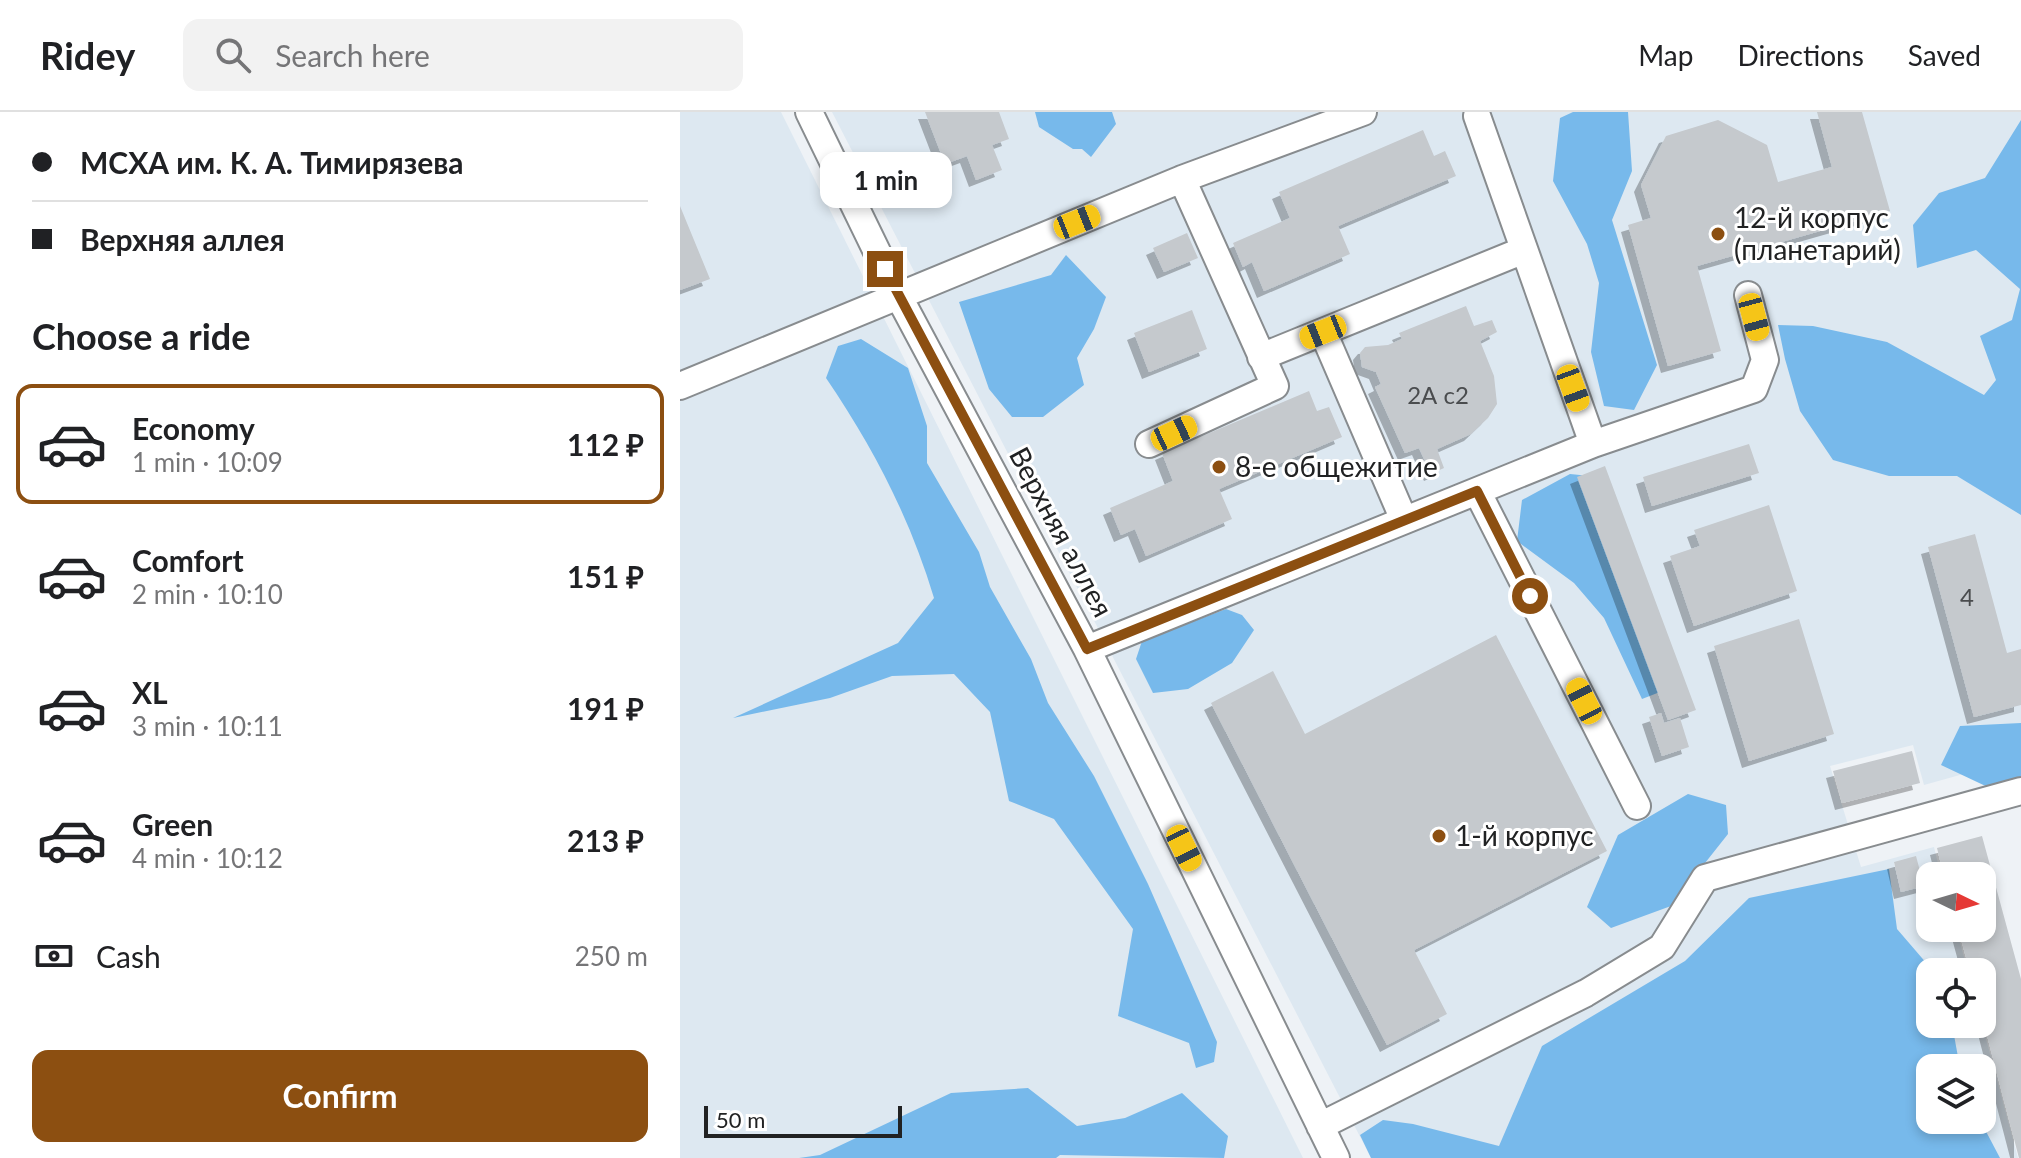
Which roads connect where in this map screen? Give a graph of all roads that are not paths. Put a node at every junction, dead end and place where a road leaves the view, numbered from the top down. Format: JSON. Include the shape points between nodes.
{"nodes":[{"id":1,"x":809,"y":112,"type":"edge"},
{"id":2,"x":1363,"y":112,"type":"edge"},
{"id":3,"x":1479,"y":113,"type":"edge"},
{"id":4,"x":1182,"y":179,"type":"junction"},
{"id":5,"x":1524,"y":250,"type":"junction"},
{"id":6,"x":898,"y":295,"type":"junction"},
{"id":7,"x":1748,"y":295,"type":"dead end"},
{"id":8,"x":1323,"y":332,"type":"junction"},
{"id":9,"x":1261,"y":357,"type":"junction"},
{"id":10,"x":680,"y":386,"type":"edge"},
{"id":11,"x":1149,"y":444,"type":"dead end"},
{"id":12,"x":1593,"y":444,"type":"junction"},
{"id":13,"x":1477,"y":491,"type":"junction"},
{"id":14,"x":1404,"y":520,"type":"junction"},
{"id":15,"x":1087,"y":649,"type":"junction"},
{"id":16,"x":2021,"y":791,"type":"edge"},
{"id":17,"x":1637,"y":806,"type":"dead end"},
{"id":18,"x":1320,"y":1126,"type":"junction"},
{"id":19,"x":1336,"y":1158,"type":"edge"}],
"edges":[{"from":1,"to":6,"type":"street","name":"Верхняя аллея"},
{"from":2,"to":4,"type":"street"},
{"from":3,"to":5,"type":"street"},
{"from":4,"to":6,"type":"street"},
{"from":4,"to":9,"type":"street"},
{"from":5,"to":8,"type":"street"},
{"from":5,"to":12,"type":"street"},
{"from":6,"to":10,"type":"street"},
{"from":6,"to":15,"type":"street","name":"Верхняя аллея"},
{"from":7,"to":12,"type":"street","via":[[1765,360],[1754,389]]},
{"from":8,"to":9,"type":"street"},
{"from":8,"to":14,"type":"street"},
{"from":9,"to":11,"type":"street","via":[[1275,386]]},
{"from":12,"to":13,"type":"street"},
{"from":13,"to":14,"type":"street"},
{"from":13,"to":17,"type":"street"},
{"from":14,"to":15,"type":"street"},
{"from":15,"to":18,"type":"street","name":"Верхняя аллея"},
{"from":16,"to":18,"type":"street","via":[[1705,878],[1662,947],[1586,993]]},
{"from":18,"to":19,"type":"street","name":"Верхняя аллея"}]}
